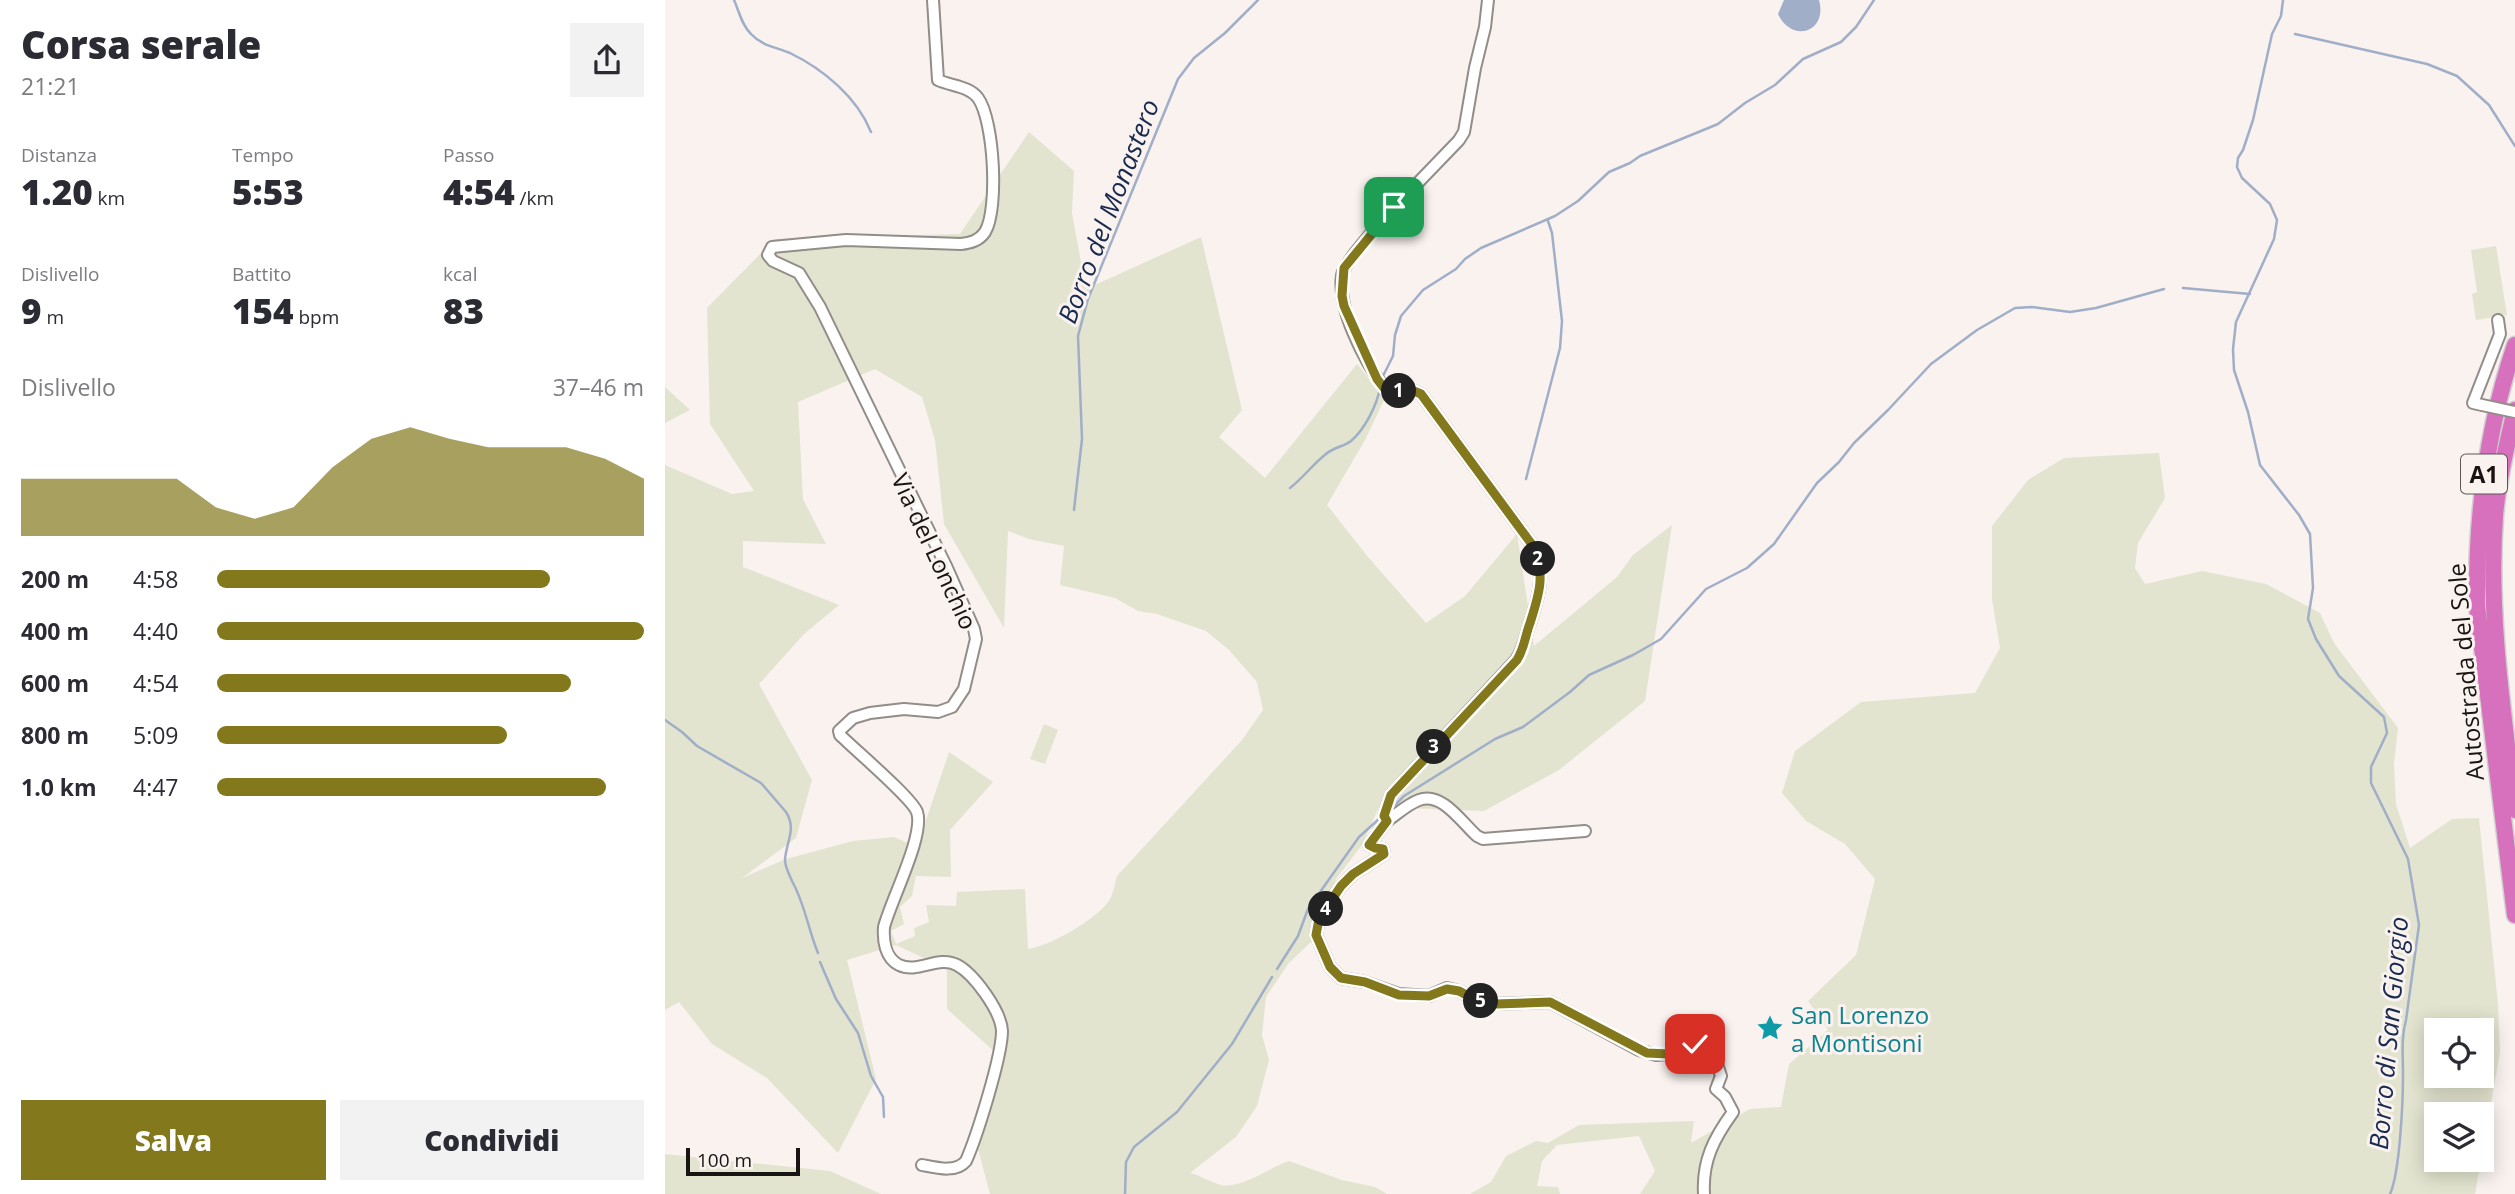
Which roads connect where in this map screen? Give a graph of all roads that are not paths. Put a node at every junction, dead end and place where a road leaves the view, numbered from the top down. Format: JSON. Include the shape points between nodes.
{"nodes":[{"id":1,"x":933,"y":0,"type":"edge"},
{"id":2,"x":1488,"y":0,"type":"edge"},
{"id":3,"x":2498,"y":320,"type":"dead end"},
{"id":4,"x":2515,"y":345,"type":"edge"},
{"id":5,"x":2515,"y":411,"type":"edge"},
{"id":6,"x":2515,"y":810,"type":"edge"},
{"id":7,"x":1387,"y":821,"type":"junction"},
{"id":8,"x":1585,"y":831,"type":"dead end"},
{"id":9,"x":2515,"y":915,"type":"edge"},
{"id":10,"x":922,"y":1165,"type":"dead end"},
{"id":11,"x":1704,"y":1194,"type":"edge"}],
"edges":[{"from":1,"to":10,"type":"street","name":"Via del Lonchio","via":[[938,80],[971,91],[984,110],[994,178],[985,232],[961,244],[846,240],[772,247],[768,255],[797,271],[820,307],[975,634],[964,689],[951,707],[938,712],[870,713],[853,718],[839,731],[918,814],[918,831],[884,927],[888,954],[908,967],[942,961],[957,965],[982,990],[1001,1023],[998,1057],[966,1161],[954,1168]]},
{"from":2,"to":7,"type":"street","via":[[1464,132],[1344,268],[1342,296],[1358,340],[1385,390],[1409,389],[1421,394],[1533,546],[1541,569],[1541,590],[1517,660],[1391,795],[1384,816]]},
{"from":3,"to":5,"type":"street","bridge":true,"via":[[2500,334],[2473,403]]},
{"from":4,"to":9,"type":"highway","name":"Autostrada del Sole","number":"A1","via":[[2486,455],[2476,559],[2477,606]]},
{"from":5,"to":6,"type":"highway","name":"Autostrada del Sole","number":"A1","via":[[2495,513],[2493,605]]},
{"from":7,"to":8,"type":"street","via":[[1418,800],[1432,798],[1483,839]]},
{"from":7,"to":11,"type":"street","via":[[1369,845],[1383,849],[1384,854],[1353,874],[1319,919],[1316,935],[1335,972],[1341,978],[1399,995],[1429,996],[1447,989],[1496,1004],[1550,1002],[1656,1055],[1709,1039],[1721,1076],[1716,1089],[1733,1112],[1708,1153]]}]}
